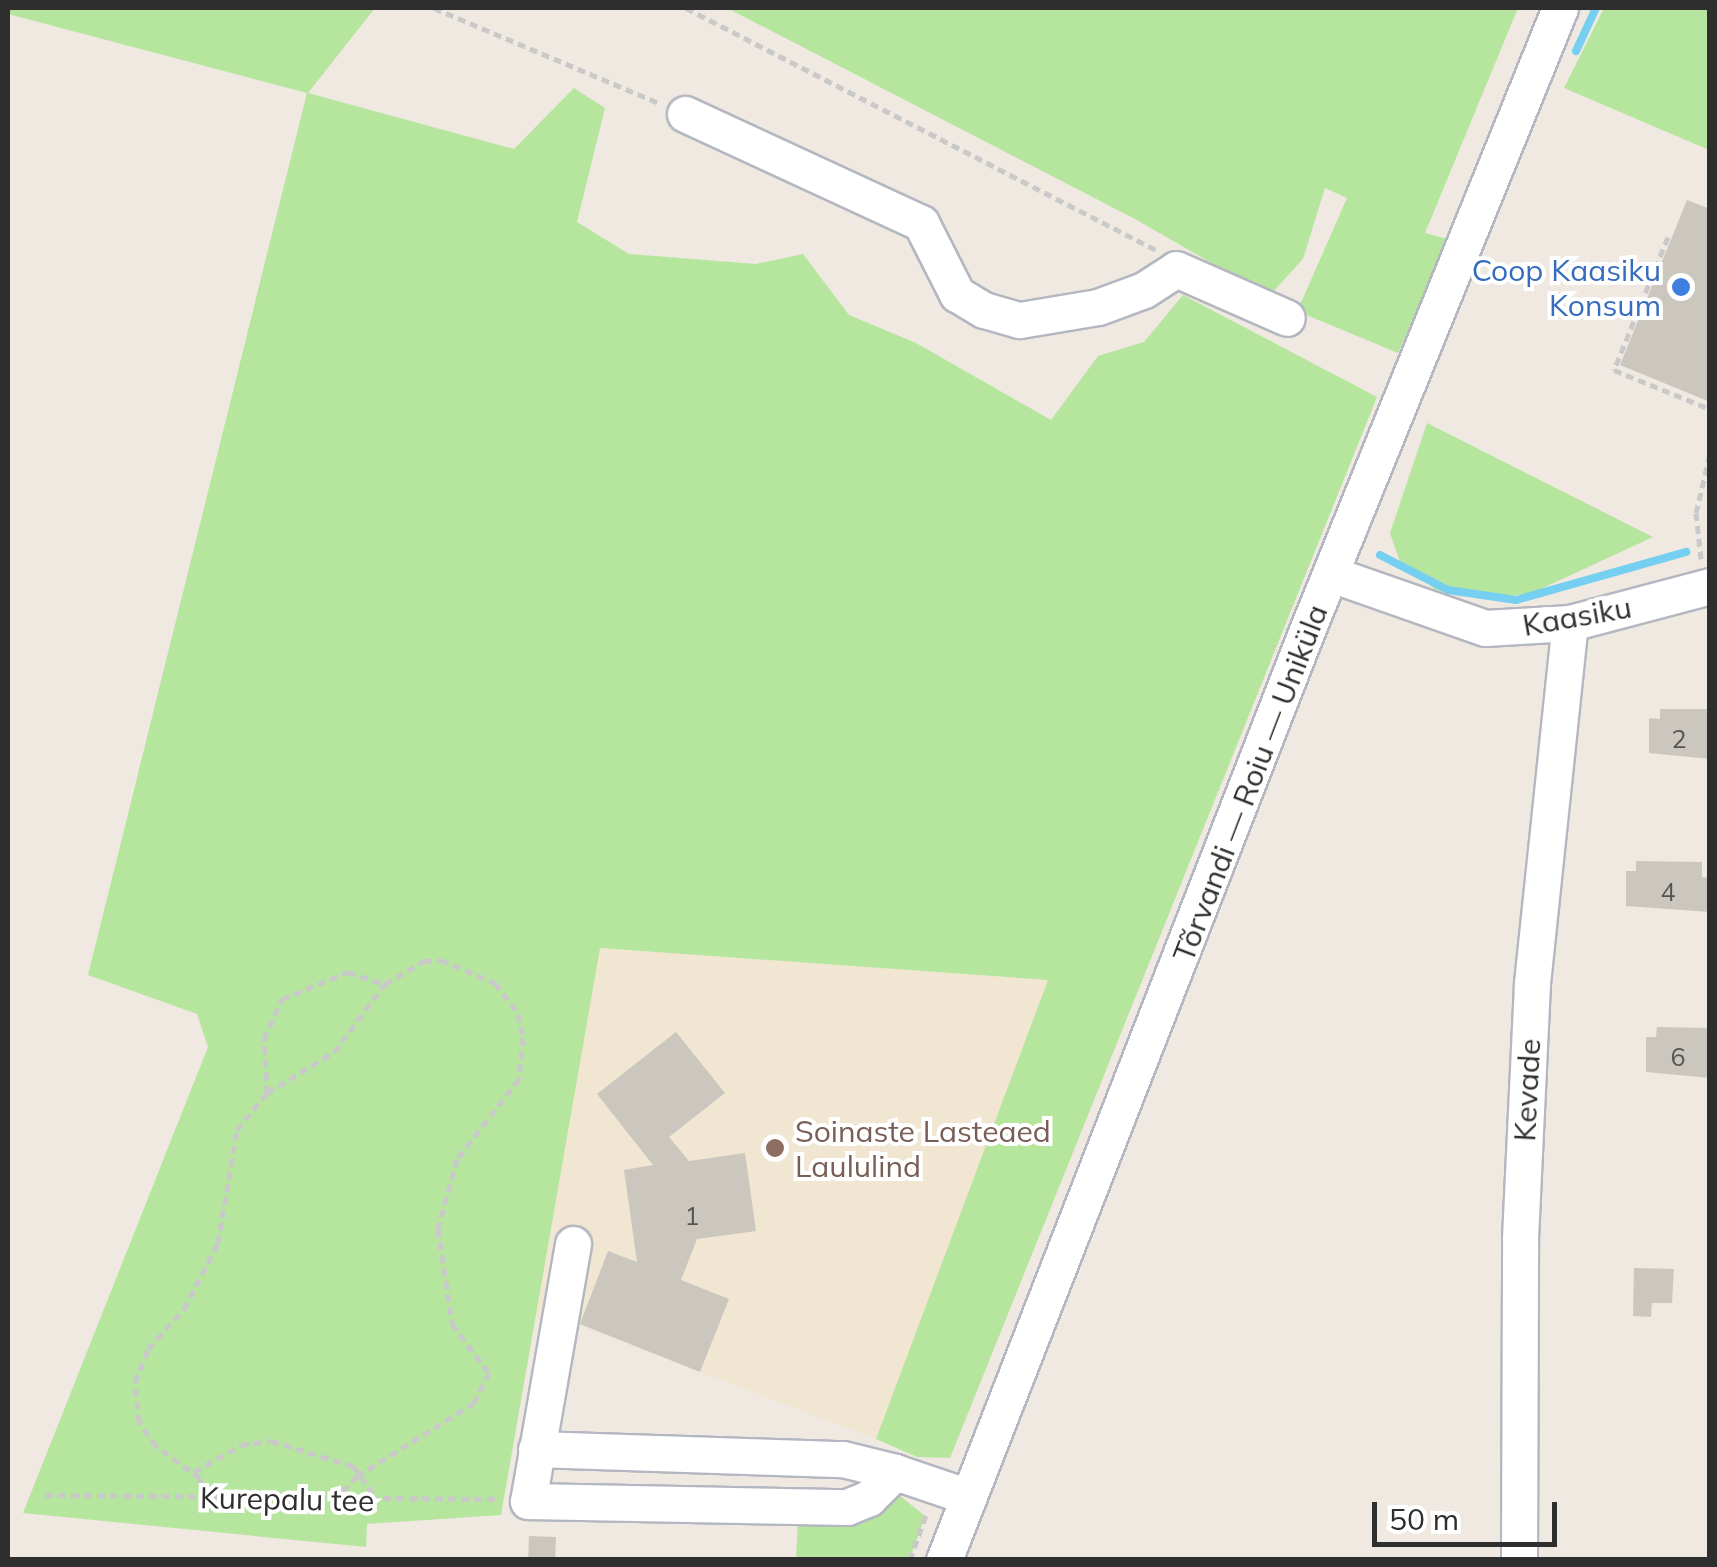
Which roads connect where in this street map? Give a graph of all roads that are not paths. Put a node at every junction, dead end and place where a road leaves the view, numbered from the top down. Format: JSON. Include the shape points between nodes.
{"nodes":[{"id":1,"x":1560,"y":8,"type":"edge"},
{"id":2,"x":685,"y":114,"type":"road end"},
{"id":3,"x":1287,"y":318,"type":"dead end"},
{"id":4,"x":1331,"y":574,"type":"junction"},
{"id":5,"x":1707,"y":577,"type":"edge"},
{"id":6,"x":1570,"y":624,"type":"junction"},
{"id":7,"x":573,"y":1244,"type":"dead end"},
{"id":8,"x":536,"y":1448,"type":"junction"},
{"id":9,"x":895,"y":1472,"type":"junction"},
{"id":10,"x":970,"y":1497,"type":"junction"},
{"id":11,"x":944,"y":1560,"type":"edge"},
{"id":12,"x":1520,"y":1560,"type":"edge"}],
"edges":[{"from":1,"to":4,"type":"street","name":"Tõrvandi — Roiu — Uniküla"},
{"from":2,"to":3,"type":"street","via":[[921,223],[957,294],[984,310],[1020,320],[1098,306],[1144,290],[1176,269]]},
{"from":4,"to":6,"type":"street","name":"Kaasiku","via":[[1486,628]]},
{"from":4,"to":10,"type":"street","name":"Tõrvandi — Roiu — Uniküla"},
{"from":5,"to":6,"type":"street","name":"Kaasiku"},
{"from":6,"to":12,"type":"street","name":"Kevade","via":[[1532,983],[1520,1238]]},
{"from":7,"to":8,"type":"street"},
{"from":8,"to":9,"type":"street","via":[[844,1458]]},
{"from":8,"to":9,"type":"street","via":[[528,1501],[846,1507],[869,1498]]},
{"from":9,"to":10,"type":"street"},
{"from":10,"to":11,"type":"street","name":"Tõrvandi — Roiu — Uniküla"}]}
